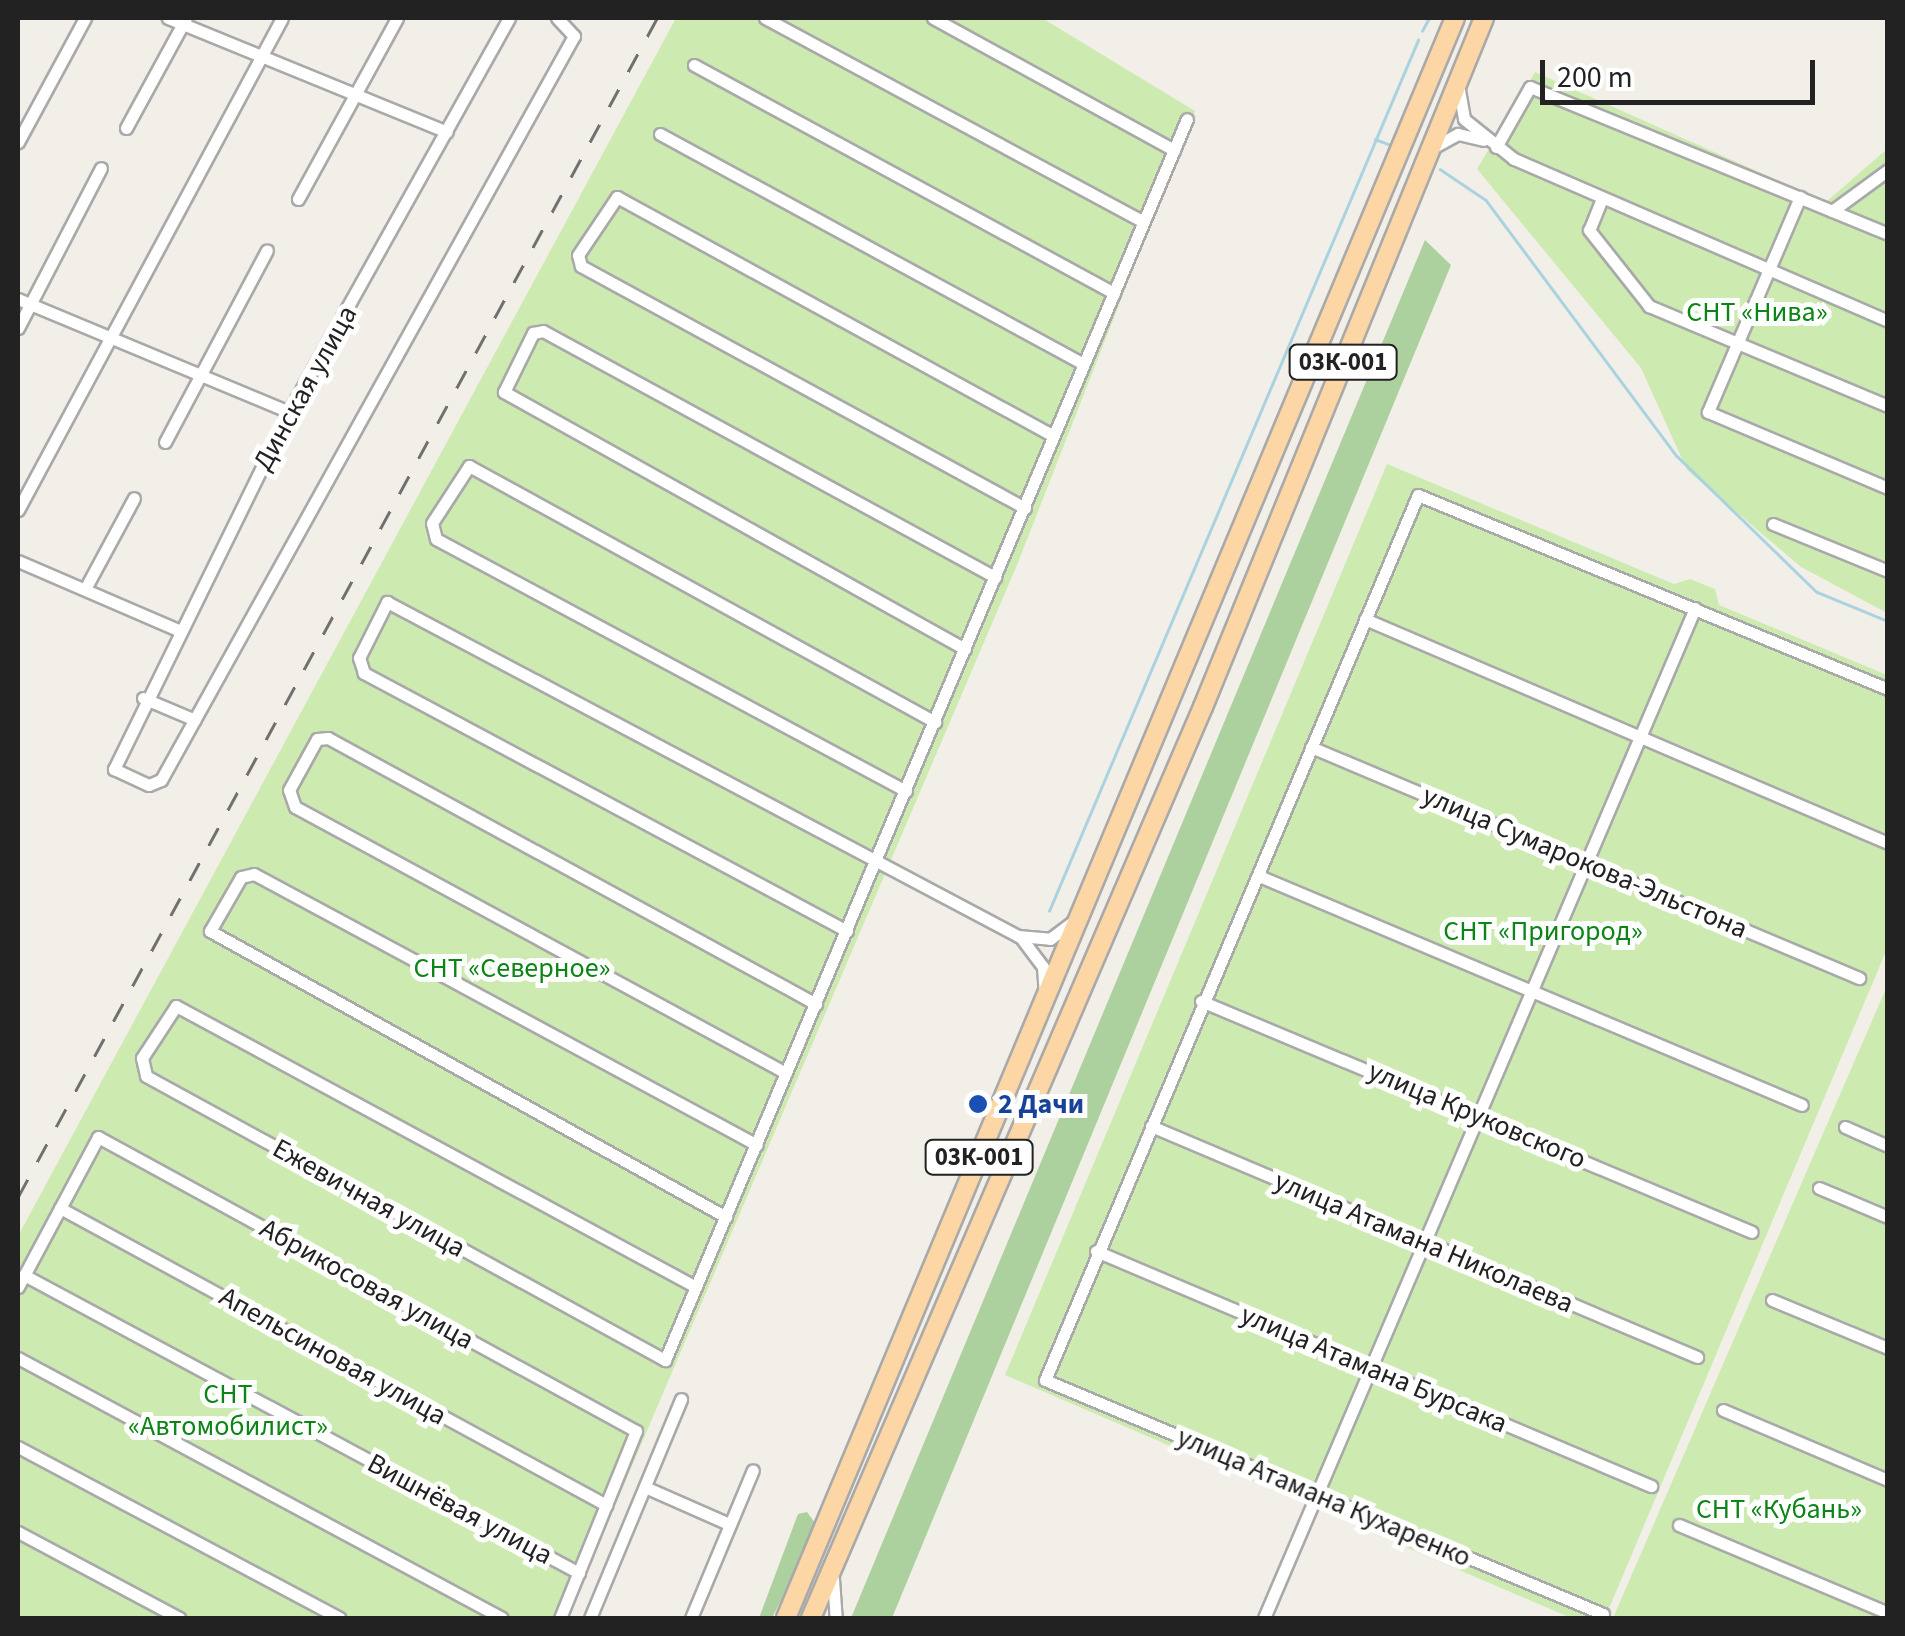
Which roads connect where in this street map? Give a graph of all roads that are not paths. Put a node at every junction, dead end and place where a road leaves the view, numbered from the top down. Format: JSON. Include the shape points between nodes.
{"nodes":[{"id":1,"x":85,"y":18,"type":"edge"},
{"id":2,"x":168,"y":18,"type":"edge"},
{"id":3,"x":282,"y":18,"type":"edge"},
{"id":4,"x":398,"y":18,"type":"edge"},
{"id":5,"x":509,"y":18,"type":"edge"},
{"id":6,"x":557,"y":18,"type":"edge"},
{"id":7,"x":765,"y":18,"type":"edge"},
{"id":8,"x":933,"y":18,"type":"edge"},
{"id":9,"x":1456,"y":18,"type":"edge"},
{"id":10,"x":1484,"y":18,"type":"edge"},
{"id":11,"x":184,"y":21,"type":"edge"},
{"id":12,"x":261,"y":56,"type":"junction"},
{"id":13,"x":694,"y":65,"type":"dead end"},
{"id":14,"x":1463,"y":66,"type":"junction"},
{"id":15,"x":354,"y":94,"type":"junction"},
{"id":16,"x":1187,"y":119,"type":"dead end"},
{"id":17,"x":126,"y":128,"type":"dead end"},
{"id":18,"x":447,"y":132,"type":"junction"},
{"id":19,"x":660,"y":134,"type":"dead end"},
{"id":20,"x":18,"y":142,"type":"edge"},
{"id":21,"x":1491,"y":144,"type":"junction"},
{"id":22,"x":1174,"y":150,"type":"junction"},
{"id":23,"x":101,"y":168,"type":"dead end"},
{"id":24,"x":1420,"y":169,"type":"junction"},
{"id":25,"x":1888,"y":170,"type":"edge"},
{"id":26,"x":1800,"y":197,"type":"junction"},
{"id":27,"x":298,"y":199,"type":"dead end"},
{"id":28,"x":1601,"y":201,"type":"junction"},
{"id":29,"x":1832,"y":211,"type":"junction"},
{"id":30,"x":1144,"y":222,"type":"junction"},
{"id":31,"x":1888,"y":234,"type":"edge"},
{"id":32,"x":267,"y":250,"type":"dead end"},
{"id":33,"x":1769,"y":271,"type":"junction"},
{"id":34,"x":1114,"y":294,"type":"junction"},
{"id":35,"x":24,"y":302,"type":"edge"},
{"id":36,"x":1888,"y":321,"type":"edge"},
{"id":37,"x":18,"y":328,"type":"edge"},
{"id":38,"x":108,"y":337,"type":"junction"},
{"id":39,"x":1737,"y":344,"type":"junction"},
{"id":40,"x":1084,"y":364,"type":"junction"},
{"id":41,"x":202,"y":373,"type":"junction"},
{"id":42,"x":1888,"y":406,"type":"edge"},
{"id":43,"x":290,"y":412,"type":"junction"},
{"id":44,"x":1053,"y":436,"type":"junction"},
{"id":45,"x":164,"y":442,"type":"dead end"},
{"id":46,"x":1888,"y":488,"type":"edge"},
{"id":47,"x":134,"y":498,"type":"dead end"},
{"id":48,"x":1025,"y":508,"type":"junction"},
{"id":49,"x":18,"y":510,"type":"edge"},
{"id":50,"x":1773,"y":524,"type":"dead end"},
{"id":51,"x":18,"y":560,"type":"edge"},
{"id":52,"x":1888,"y":572,"type":"edge"},
{"id":53,"x":995,"y":577,"type":"junction"},
{"id":54,"x":85,"y":589,"type":"junction"},
{"id":55,"x":1695,"y":608,"type":"junction"},
{"id":56,"x":1366,"y":619,"type":"junction"},
{"id":57,"x":178,"y":630,"type":"junction"},
{"id":58,"x":965,"y":650,"type":"junction"},
{"id":59,"x":1888,"y":689,"type":"edge"},
{"id":60,"x":1172,"y":694,"type":"junction"},
{"id":61,"x":143,"y":698,"type":"junction"},
{"id":62,"x":1203,"y":707,"type":"junction"},
{"id":63,"x":195,"y":720,"type":"junction"},
{"id":64,"x":935,"y":722,"type":"junction"},
{"id":65,"x":1642,"y":736,"type":"junction"},
{"id":66,"x":1311,"y":747,"type":"junction"},
{"id":67,"x":1148,"y":751,"type":"junction"},
{"id":68,"x":1178,"y":765,"type":"junction"},
{"id":69,"x":906,"y":792,"type":"junction"},
{"id":70,"x":1888,"y":843,"type":"edge"},
{"id":71,"x":1586,"y":862,"type":"junction"},
{"id":72,"x":875,"y":864,"type":"junction"},
{"id":73,"x":1259,"y":876,"type":"junction"},
{"id":74,"x":1080,"y":915,"type":"junction"},
{"id":75,"x":847,"y":931,"type":"junction"},
{"id":76,"x":1018,"y":936,"type":"junction"},
{"id":77,"x":1860,"y":978,"type":"dead end"},
{"id":78,"x":1533,"y":992,"type":"junction"},
{"id":79,"x":1045,"y":999,"type":"junction"},
{"id":80,"x":1201,"y":1001,"type":"junction"},
{"id":81,"x":816,"y":1004,"type":"junction"},
{"id":82,"x":786,"y":1073,"type":"junction"},
{"id":83,"x":1802,"y":1105,"type":"dead end"},
{"id":84,"x":1482,"y":1115,"type":"junction"},
{"id":85,"x":1150,"y":1126,"type":"junction"},
{"id":86,"x":1844,"y":1128,"type":"dead end"},
{"id":87,"x":757,"y":1145,"type":"junction"},
{"id":88,"x":1888,"y":1146,"type":"edge"},
{"id":89,"x":1820,"y":1188,"type":"dead end"},
{"id":90,"x":60,"y":1208,"type":"junction"},
{"id":91,"x":726,"y":1216,"type":"junction"},
{"id":92,"x":1888,"y":1217,"type":"edge"},
{"id":93,"x":1752,"y":1232,"type":"dead end"},
{"id":94,"x":1426,"y":1244,"type":"junction"},
{"id":95,"x":1096,"y":1251,"type":"junction"},
{"id":96,"x":21,"y":1281,"type":"edge"},
{"id":97,"x":696,"y":1287,"type":"junction"},
{"id":98,"x":1772,"y":1300,"type":"dead end"},
{"id":99,"x":1888,"y":1348,"type":"edge"},
{"id":100,"x":1698,"y":1357,"type":"dead end"},
{"id":101,"x":18,"y":1358,"type":"edge"},
{"id":102,"x":1372,"y":1370,"type":"junction"},
{"id":103,"x":681,"y":1399,"type":"dead end"},
{"id":104,"x":1723,"y":1410,"type":"dead end"},
{"id":105,"x":18,"y":1447,"type":"edge"},
{"id":106,"x":753,"y":1470,"type":"dead end"},
{"id":107,"x":1888,"y":1480,"type":"edge"},
{"id":108,"x":645,"y":1486,"type":"junction"},
{"id":109,"x":1651,"y":1486,"type":"dead end"},
{"id":110,"x":1318,"y":1494,"type":"junction"},
{"id":111,"x":606,"y":1505,"type":"junction"},
{"id":112,"x":730,"y":1524,"type":"junction"},
{"id":113,"x":1678,"y":1525,"type":"dead end"},
{"id":114,"x":18,"y":1532,"type":"edge"},
{"id":115,"x":838,"y":1554,"type":"junction"},
{"id":116,"x":579,"y":1573,"type":"junction"},
{"id":117,"x":1888,"y":1613,"type":"edge"},
{"id":118,"x":1603,"y":1614,"type":"dead end"},
{"id":119,"x":179,"y":1618,"type":"edge"},
{"id":120,"x":339,"y":1618,"type":"edge"},
{"id":121,"x":502,"y":1618,"type":"edge"},
{"id":122,"x":560,"y":1618,"type":"edge"},
{"id":123,"x":590,"y":1618,"type":"edge"},
{"id":124,"x":691,"y":1618,"type":"edge"},
{"id":125,"x":786,"y":1618,"type":"edge"},
{"id":126,"x":811,"y":1618,"type":"edge"},
{"id":127,"x":836,"y":1618,"type":"edge"},
{"id":128,"x":1264,"y":1618,"type":"edge"}],
"edges":[{"from":1,"to":20,"type":"street"},
{"from":2,"to":11,"type":"street"},
{"from":3,"to":12,"type":"street"},
{"from":4,"to":15,"type":"street"},
{"from":5,"to":18,"type":"street","name":"Динская улица"},
{"from":6,"to":63,"type":"street","via":[[574,36]]},
{"from":7,"to":30,"type":"street"},
{"from":8,"to":22,"type":"street"},
{"from":9,"to":60,"type":"main road","number":"03К-001"},
{"from":10,"to":14,"type":"main road","number":"03К-001"},
{"from":11,"to":12,"type":"street"},
{"from":11,"to":17,"type":"street"},
{"from":12,"to":15,"type":"street"},
{"from":12,"to":38,"type":"street"},
{"from":13,"to":34,"type":"street"},
{"from":14,"to":21,"type":"street","via":[[1460,108]]},
{"from":14,"to":24,"type":"main road","number":"03К-001"},
{"from":15,"to":18,"type":"street"},
{"from":15,"to":27,"type":"street"},
{"from":16,"to":22,"type":"street"},
{"from":18,"to":43,"type":"street","name":"Динская улица"},
{"from":19,"to":40,"type":"street"},
{"from":21,"to":24,"type":"street","via":[[1446,137]]},
{"from":21,"to":26,"type":"street","via":[[1530,87]]},
{"from":21,"to":28,"type":"street"},
{"from":22,"to":30,"type":"street"},
{"from":23,"to":35,"type":"street"},
{"from":24,"to":62,"type":"main road","number":"03К-001"},
{"from":25,"to":29,"type":"street"},
{"from":26,"to":29,"type":"street"},
{"from":26,"to":33,"type":"street"},
{"from":28,"to":33,"type":"street"},
{"from":28,"to":39,"type":"street","via":[[1589,230],[1649,306]]},
{"from":29,"to":31,"type":"street"},
{"from":30,"to":34,"type":"street"},
{"from":32,"to":41,"type":"street"},
{"from":33,"to":36,"type":"street"},
{"from":33,"to":39,"type":"street"},
{"from":34,"to":40,"type":"street"},
{"from":35,"to":37,"type":"street"},
{"from":35,"to":38,"type":"street"},
{"from":38,"to":41,"type":"street"},
{"from":38,"to":49,"type":"street"},
{"from":39,"to":42,"type":"street"},
{"from":39,"to":46,"type":"street","via":[[1708,412]]},
{"from":40,"to":44,"type":"street"},
{"from":41,"to":43,"type":"street"},
{"from":41,"to":45,"type":"street"},
{"from":43,"to":57,"type":"street","name":"Динская улица"},
{"from":44,"to":48,"type":"street"},
{"from":44,"to":48,"type":"street","via":[[622,199],[608,199],[580,266]]},
{"from":47,"to":54,"type":"street"},
{"from":48,"to":53,"type":"street"},
{"from":50,"to":52,"type":"street"},
{"from":51,"to":54,"type":"street"},
{"from":53,"to":58,"type":"street"},
{"from":53,"to":58,"type":"street","via":[[544,331],[533,334],[504,392],[513,404]]},
{"from":54,"to":57,"type":"street"},
{"from":55,"to":56,"type":"street","via":[[1418,496]]},
{"from":55,"to":59,"type":"street"},
{"from":55,"to":65,"type":"street"},
{"from":56,"to":65,"type":"street"},
{"from":56,"to":66,"type":"street"},
{"from":57,"to":61,"type":"street","name":"Динская улица"},
{"from":58,"to":64,"type":"street"},
{"from":60,"to":62,"type":"main road","via":[[1178,723]]},
{"from":60,"to":67,"type":"main road","number":"03К-001"},
{"from":61,"to":63,"type":"street"},
{"from":61,"to":63,"type":"street","name":"Динская улица","via":[[111,763],[156,784]]},
{"from":62,"to":68,"type":"main road","number":"03К-001"},
{"from":64,"to":69,"type":"street"},
{"from":64,"to":69,"type":"street","via":[[484,475],[461,470],[432,524],[436,539]]},
{"from":65,"to":70,"type":"street"},
{"from":65,"to":71,"type":"street"},
{"from":66,"to":71,"type":"street","name":"улица Сумарокова-Эльстона"},
{"from":66,"to":73,"type":"street"},
{"from":67,"to":68,"type":"main road","via":[[1169,744]]},
{"from":67,"to":74,"type":"main road","number":"03К-001"},
{"from":68,"to":115,"type":"main road","number":"03К-001"},
{"from":69,"to":72,"type":"street"},
{"from":71,"to":77,"type":"street","name":"улица Сумарокова-Эльстона"},
{"from":71,"to":78,"type":"street"},
{"from":72,"to":75,"type":"street"},
{"from":72,"to":75,"type":"street","via":[[402,606],[384,606],[358,658],[364,673]]},
{"from":72,"to":76,"type":"street"},
{"from":73,"to":78,"type":"street"},
{"from":73,"to":80,"type":"street"},
{"from":74,"to":76,"type":"street","via":[[1050,939]]},
{"from":74,"to":79,"type":"main road","number":"03К-001"},
{"from":75,"to":81,"type":"street"},
{"from":76,"to":79,"type":"street","via":[[1043,966]]},
{"from":78,"to":83,"type":"street"},
{"from":78,"to":84,"type":"street"},
{"from":79,"to":125,"type":"main road","number":"03К-001"},
{"from":80,"to":84,"type":"street","name":"улица Круковского"},
{"from":80,"to":85,"type":"street"},
{"from":81,"to":82,"type":"street"},
{"from":81,"to":82,"type":"street","via":[[328,738],[317,739],[289,790],[295,807]]},
{"from":82,"to":87,"type":"street"},
{"from":84,"to":93,"type":"street","name":"улица Круковского"},
{"from":84,"to":94,"type":"street"},
{"from":85,"to":94,"type":"street","name":"улица Атамана Николаева"},
{"from":85,"to":95,"type":"street"},
{"from":86,"to":88,"type":"street"},
{"from":87,"to":91,"type":"street"},
{"from":87,"to":91,"type":"street","via":[[254,874],[241,877],[215,938]]},
{"from":89,"to":92,"type":"street"},
{"from":90,"to":96,"type":"street"},
{"from":90,"to":111,"type":"street","name":"Апельсиновая улица"},
{"from":90,"to":111,"type":"street","name":"Абрикосовая улица","via":[[98,1138],[636,1430]]},
{"from":91,"to":97,"type":"street"},
{"from":94,"to":100,"type":"street","name":"улица Атамана Николаева"},
{"from":94,"to":102,"type":"street"},
{"from":95,"to":102,"type":"street","name":"улица Атамана Бурсака"},
{"from":95,"to":110,"type":"street","name":"улица Атамана Кухаренко","via":[[1045,1380]]},
{"from":96,"to":116,"type":"street","name":"Вишнёвая улица"},
{"from":97,"to":97,"type":"street","name":"Ежевичная улица","via":[[176,1006],[142,1058],[146,1076],[665,1360]]},
{"from":98,"to":99,"type":"street"},
{"from":101,"to":121,"type":"street"},
{"from":102,"to":109,"type":"street","name":"улица Атамана Бурсака"},
{"from":102,"to":110,"type":"street"},
{"from":103,"to":108,"type":"street"},
{"from":104,"to":107,"type":"street"},
{"from":105,"to":120,"type":"street"},
{"from":106,"to":112,"type":"street"},
{"from":108,"to":112,"type":"street"},
{"from":108,"to":123,"type":"street"},
{"from":110,"to":118,"type":"street","name":"улица Атамана Кухаренко"},
{"from":110,"to":128,"type":"street"},
{"from":111,"to":116,"type":"street"},
{"from":112,"to":124,"type":"street"},
{"from":113,"to":117,"type":"street"},
{"from":114,"to":119,"type":"street"},
{"from":115,"to":126,"type":"main road","number":"03К-001"},
{"from":115,"to":127,"type":"street"},
{"from":116,"to":122,"type":"street"}]}
